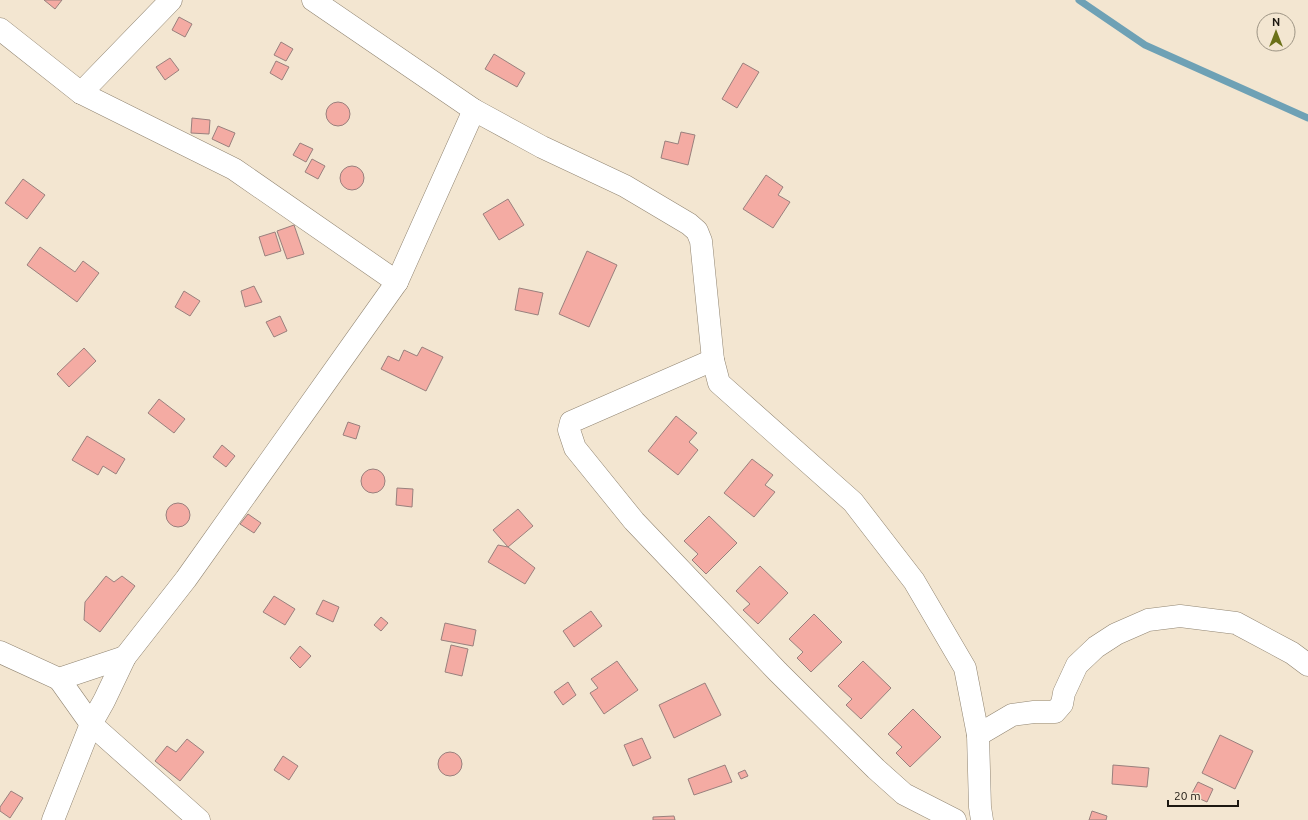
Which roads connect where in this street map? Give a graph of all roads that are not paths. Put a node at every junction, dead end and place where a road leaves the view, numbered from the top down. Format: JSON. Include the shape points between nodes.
{"nodes":[{"id":1,"x":171,"y":0,"type":"edge"},
{"id":2,"x":313,"y":0,"type":"edge"},
{"id":3,"x":0,"y":30,"type":"edge"},
{"id":4,"x":81,"y":93,"type":"junction"},
{"id":5,"x":474,"y":110,"type":"junction"},
{"id":6,"x":397,"y":282,"type":"junction"},
{"id":7,"x":713,"y":360,"type":"junction"},
{"id":8,"x":0,"y":652,"type":"edge"},
{"id":9,"x":124,"y":657,"type":"junction"},
{"id":10,"x":1308,"y":665,"type":"edge"},
{"id":11,"x":59,"y":679,"type":"junction"},
{"id":12,"x":91,"y":724,"type":"junction"},
{"id":13,"x":978,"y":735,"type":"junction"},
{"id":14,"x":53,"y":820,"type":"edge"},
{"id":15,"x":199,"y":820,"type":"edge"},
{"id":16,"x":955,"y":820,"type":"edge"},
{"id":17,"x":982,"y":820,"type":"edge"}],
"edges":[{"from":1,"to":4,"type":"street"},
{"from":2,"to":5,"type":"street"},
{"from":3,"to":4,"type":"street"},
{"from":4,"to":6,"type":"street","via":[[234,169]]},
{"from":5,"to":6,"type":"street"},
{"from":5,"to":7,"type":"street","via":[[542,147],[625,186],[690,224],[697,231],[701,241]]},
{"from":6,"to":9,"type":"street","via":[[186,579]]},
{"from":7,"to":13,"type":"street","via":[[719,383],[853,502],[914,581],[965,668]]},
{"from":7,"to":16,"type":"street","via":[[572,422],[569,430],[575,448],[634,521],[778,672],[876,769],[904,794]]},
{"from":8,"to":11,"type":"street"},
{"from":9,"to":11,"type":"street"},
{"from":9,"to":12,"type":"street"},
{"from":10,"to":13,"type":"street","via":[[1292,653],[1236,623],[1180,616],[1148,620],[1116,634],[1096,647],[1077,665],[1064,693],[1062,704],[1055,712],[1012,715]]},
{"from":11,"to":12,"type":"street"},
{"from":12,"to":14,"type":"street"},
{"from":12,"to":15,"type":"street"},
{"from":13,"to":17,"type":"street"}]}
